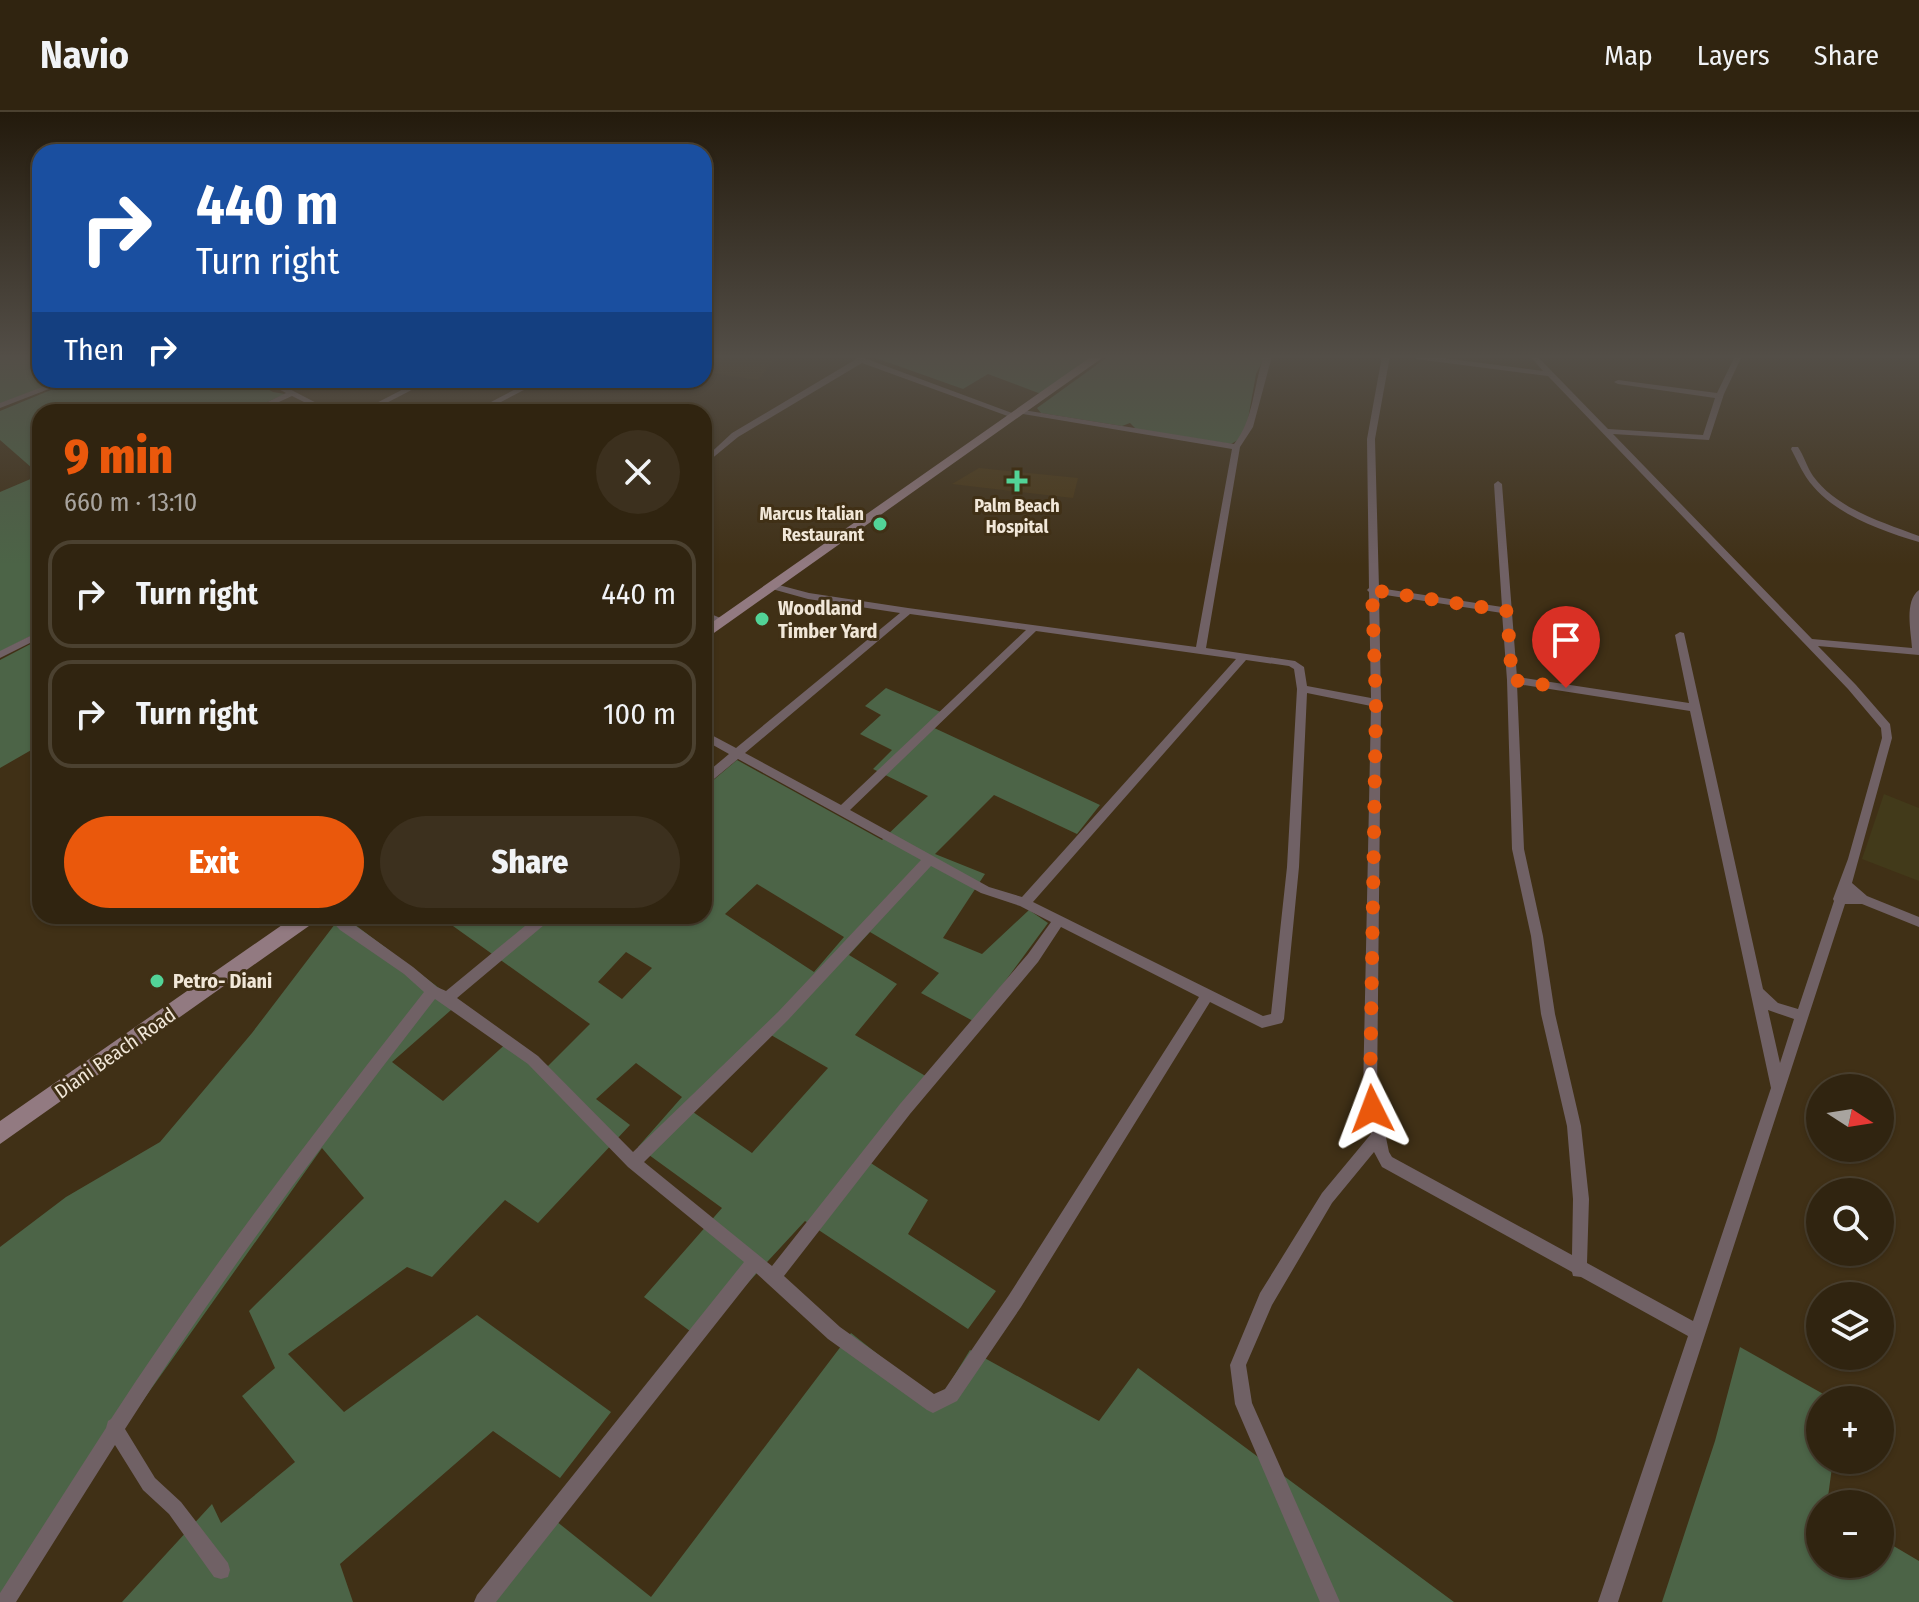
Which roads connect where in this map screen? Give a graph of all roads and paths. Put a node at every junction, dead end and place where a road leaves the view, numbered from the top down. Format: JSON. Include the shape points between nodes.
{"nodes":[{"id":1,"x":751,"y":426,"type":"edge"},
{"id":2,"x":1003,"y":426,"type":"edge"},
{"id":3,"x":1095,"y":426,"type":"edge"},
{"id":4,"x":1248,"y":426,"type":"edge"},
{"id":5,"x":1373,"y":426,"type":"edge"},
{"id":6,"x":1600,"y":426,"type":"edge"},
{"id":7,"x":1712,"y":426,"type":"edge"},
{"id":8,"x":1605,"y":431,"type":"junction"},
{"id":9,"x":1236,"y":447,"type":"junction"},
{"id":10,"x":1795,"y":449,"type":"dead end"},
{"id":11,"x":712,"y":456,"type":"edge"},
{"id":12,"x":1498,"y":484,"type":"dead end"},
{"id":13,"x":1919,"y":539,"type":"edge"},
{"id":14,"x":775,"y":587,"type":"junction"},
{"id":15,"x":1372,"y":590,"type":"junction"},
{"id":16,"x":1919,"y":593,"type":"edge"},
{"id":17,"x":908,"y":611,"type":"junction"},
{"id":18,"x":1507,"y":611,"type":"junction"},
{"id":19,"x":712,"y":618,"type":"edge"},
{"id":20,"x":722,"y":622,"type":"junction"},
{"id":21,"x":1035,"y":627,"type":"junction"},
{"id":22,"x":712,"y":629,"type":"edge"},
{"id":23,"x":1680,"y":635,"type":"dead end"},
{"id":24,"x":32,"y":638,"type":"edge"},
{"id":25,"x":1807,"y":642,"type":"junction"},
{"id":26,"x":1201,"y":649,"type":"junction"},
{"id":27,"x":1918,"y":652,"type":"edge"},
{"id":28,"x":0,"y":655,"type":"edge"},
{"id":29,"x":1244,"y":656,"type":"junction"},
{"id":30,"x":1512,"y":680,"type":"junction"},
{"id":31,"x":1302,"y":689,"type":"junction"},
{"id":32,"x":1376,"y":703,"type":"junction"},
{"id":33,"x":1695,"y":708,"type":"junction"},
{"id":34,"x":712,"y":740,"type":"edge"},
{"id":35,"x":736,"y":754,"type":"junction"},
{"id":36,"x":712,"y":774,"type":"edge"},
{"id":37,"x":841,"y":812,"type":"junction"},
{"id":38,"x":929,"y":860,"type":"junction"},
{"id":39,"x":1844,"y":884,"type":"junction"},
{"id":40,"x":1839,"y":899,"type":"junction"},
{"id":41,"x":1863,"y":899,"type":"junction"},
{"id":42,"x":1024,"y":903,"type":"junction"},
{"id":43,"x":1058,"y":922,"type":"junction"},
{"id":44,"x":1919,"y":922,"type":"edge"},
{"id":45,"x":298,"y":924,"type":"edge"},
{"id":46,"x":342,"y":924,"type":"edge"},
{"id":47,"x":535,"y":924,"type":"edge"},
{"id":48,"x":1756,"y":991,"type":"junction"},
{"id":49,"x":440,"y":995,"type":"junction"},
{"id":50,"x":1206,"y":997,"type":"junction"},
{"id":51,"x":1802,"y":1016,"type":"junction"},
{"id":52,"x":1779,"y":1088,"type":"junction"},
{"id":53,"x":0,"y":1134,"type":"edge"},
{"id":54,"x":1377,"y":1137,"type":"junction"},
{"id":55,"x":633,"y":1162,"type":"junction"},
{"id":56,"x":755,"y":1261,"type":"junction"},
{"id":57,"x":1579,"y":1270,"type":"junction"},
{"id":58,"x":773,"y":1277,"type":"junction"},
{"id":59,"x":1698,"y":1333,"type":"junction"},
{"id":60,"x":114,"y":1427,"type":"junction"},
{"id":61,"x":221,"y":1570,"type":"dead end"},
{"id":62,"x":5,"y":1602,"type":"edge"},
{"id":63,"x":484,"y":1602,"type":"edge"},
{"id":64,"x":1330,"y":1602,"type":"edge"},
{"id":65,"x":1608,"y":1602,"type":"edge"}],
"edges":[{"from":1,"to":11,"type":"street"},
{"from":2,"to":14,"type":"main road"},
{"from":3,"to":9,"type":"street"},
{"from":4,"to":9,"type":"street"},
{"from":5,"to":15,"type":"street"},
{"from":6,"to":8,"type":"street"},
{"from":7,"to":8,"type":"street","via":[[1703,439]]},
{"from":8,"to":25,"type":"street"},
{"from":9,"to":26,"type":"street"},
{"from":10,"to":13,"type":"street","via":[[1809,476],[1835,499]]},
{"from":12,"to":18,"type":"street"},
{"from":14,"to":17,"type":"street"},
{"from":14,"to":20,"type":"main road"},
{"from":15,"to":18,"type":"street"},
{"from":15,"to":32,"type":"street"},
{"from":16,"to":27,"type":"street"},
{"from":17,"to":21,"type":"street"},
{"from":17,"to":35,"type":"street"},
{"from":18,"to":30,"type":"street"},
{"from":19,"to":20,"type":"street"},
{"from":20,"to":22,"type":"main road"},
{"from":21,"to":26,"type":"street"},
{"from":21,"to":37,"type":"street"},
{"from":23,"to":33,"type":"street"},
{"from":24,"to":28,"type":"street"},
{"from":25,"to":27,"type":"street"},
{"from":25,"to":39,"type":"street","via":[[1886,727]]},
{"from":26,"to":29,"type":"street"},
{"from":29,"to":31,"type":"street","via":[[1297,665]]},
{"from":29,"to":42,"type":"street"},
{"from":30,"to":33,"type":"street"},
{"from":30,"to":57,"type":"street","via":[[1518,849],[1574,1126],[1581,1199]]},
{"from":31,"to":32,"type":"street"},
{"from":31,"to":50,"type":"street","via":[[1293,867],[1277,1019],[1262,1022]]},
{"from":32,"to":54,"type":"street","via":[[1370,1094]]},
{"from":33,"to":48,"type":"street"},
{"from":34,"to":35,"type":"street"},
{"from":35,"to":36,"type":"street"},
{"from":35,"to":37,"type":"street"},
{"from":37,"to":38,"type":"street"},
{"from":38,"to":42,"type":"street","via":[[985,890]]},
{"from":38,"to":55,"type":"street","via":[[783,1016]]},
{"from":39,"to":40,"type":"street"},
{"from":39,"to":41,"type":"street"},
{"from":40,"to":41,"type":"street"},
{"from":40,"to":51,"type":"street"},
{"from":41,"to":44,"type":"street"},
{"from":42,"to":43,"type":"street"},
{"from":43,"to":50,"type":"street"},
{"from":43,"to":58,"type":"street"},
{"from":45,"to":53,"type":"main road","name":"Diani Beach Road"},
{"from":46,"to":49,"type":"street"},
{"from":47,"to":49,"type":"street"},
{"from":48,"to":51,"type":"street","via":[[1774,1007]]},
{"from":48,"to":52,"type":"street"},
{"from":49,"to":55,"type":"street","via":[[533,1060]]},
{"from":49,"to":60,"type":"street","via":[[311,1147]]},
{"from":50,"to":58,"type":"street","via":[[1083,1197],[945,1401],[928,1403],[834,1333]]},
{"from":51,"to":52,"type":"street"},
{"from":52,"to":59,"type":"street"},
{"from":54,"to":57,"type":"street","via":[[1387,1162]]},
{"from":54,"to":64,"type":"street","via":[[1319,1211],[1266,1299],[1238,1365],[1244,1404]]},
{"from":55,"to":56,"type":"street"},
{"from":56,"to":58,"type":"street"},
{"from":56,"to":63,"type":"street"},
{"from":57,"to":59,"type":"street"},
{"from":59,"to":65,"type":"street"},
{"from":60,"to":61,"type":"street","via":[[149,1484],[182,1517]]},
{"from":60,"to":62,"type":"street"}]}
